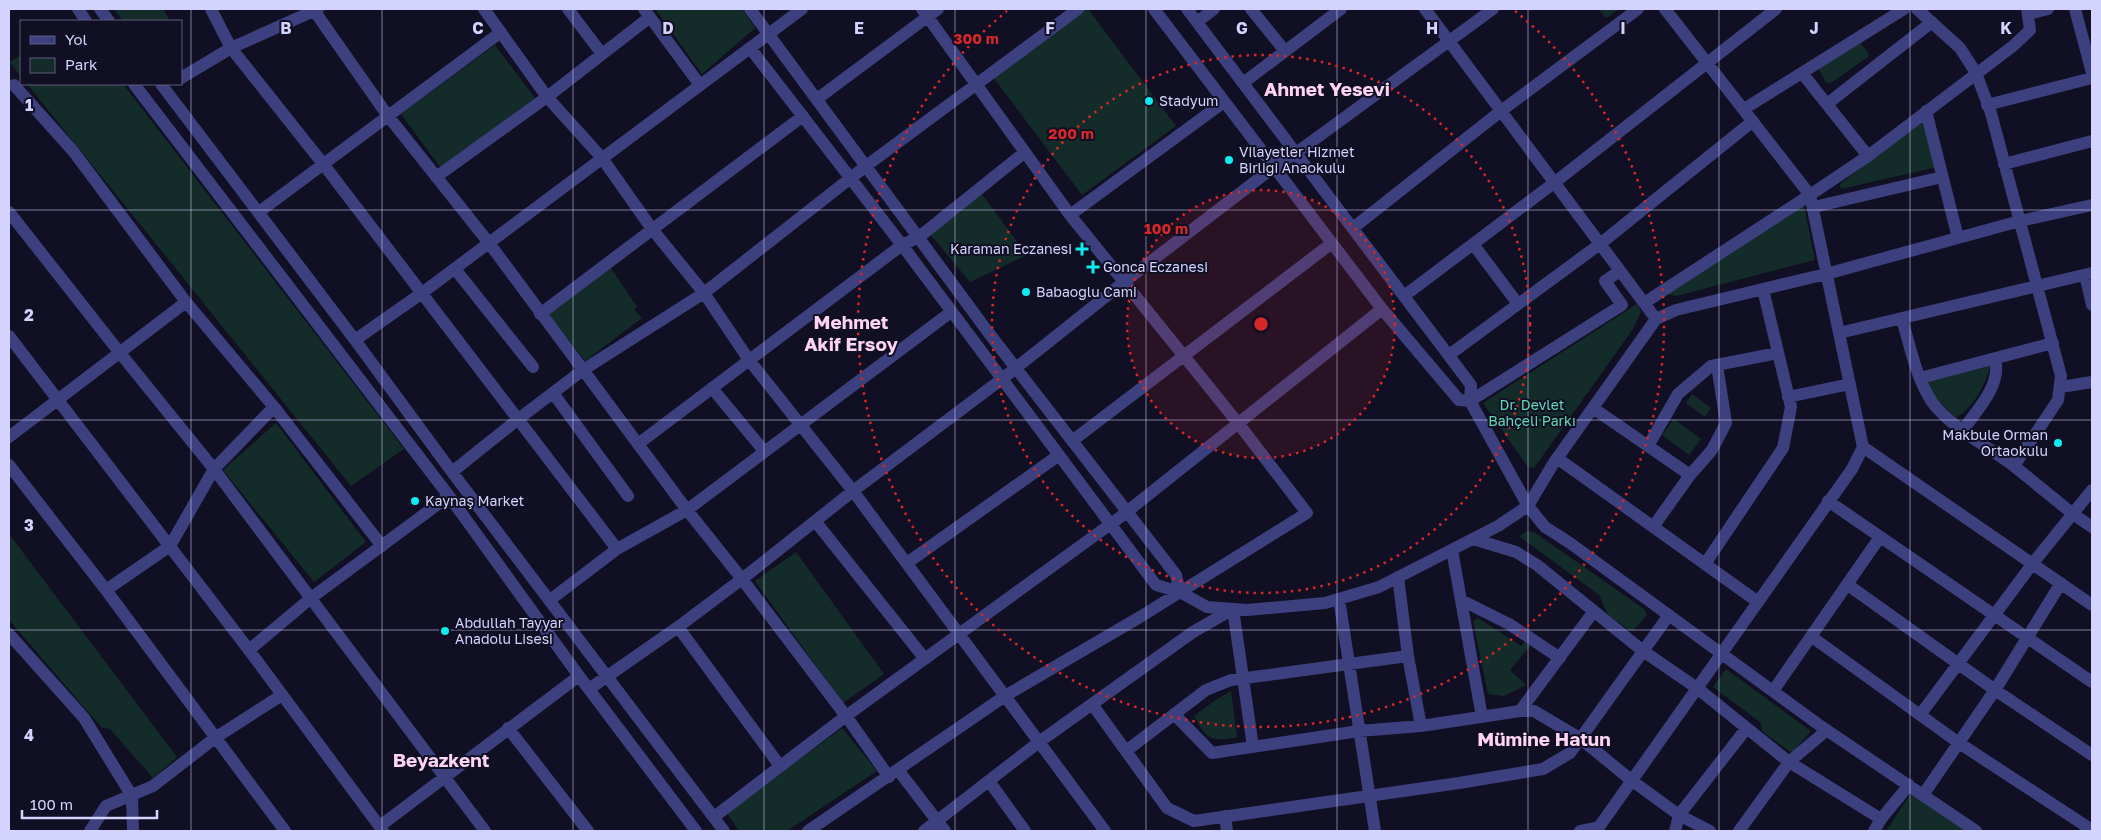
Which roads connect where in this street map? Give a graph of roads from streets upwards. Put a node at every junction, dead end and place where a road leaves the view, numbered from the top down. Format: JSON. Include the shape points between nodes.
{"nodes":[{"id":1,"x":78,"y":9,"type":"edge"},
{"id":2,"x":100,"y":9,"type":"edge"},
{"id":3,"x":211,"y":9,"type":"edge"},
{"id":4,"x":315,"y":9,"type":"edge"},
{"id":5,"x":484,"y":9,"type":"edge"},
{"id":6,"x":568,"y":9,"type":"edge"},
{"id":7,"x":750,"y":9,"type":"edge"},
{"id":8,"x":802,"y":9,"type":"edge"},
{"id":9,"x":1078,"y":9,"type":"edge"},
{"id":10,"x":1154,"y":9,"type":"edge"},
{"id":11,"x":1187,"y":9,"type":"edge"},
{"id":12,"x":1214,"y":9,"type":"edge"},
{"id":13,"x":1252,"y":9,"type":"edge"},
{"id":14,"x":1341,"y":9,"type":"edge"},
{"id":15,"x":1425,"y":9,"type":"edge"},
{"id":16,"x":1493,"y":9,"type":"edge"},
{"id":17,"x":1638,"y":9,"type":"edge"},
{"id":18,"x":1665,"y":9,"type":"edge"},
{"id":19,"x":1776,"y":9,"type":"edge"},
{"id":20,"x":1904,"y":9,"type":"edge"},
{"id":21,"x":1917,"y":9,"type":"edge"},
{"id":22,"x":2048,"y":9,"type":"edge"},
{"id":23,"x":2075,"y":9,"type":"edge"},
{"id":24,"x":929,"y":11,"type":"edge"},
{"id":25,"x":2027,"y":11,"type":"edge"},
{"id":26,"x":647,"y":13,"type":"edge"},
{"id":27,"x":1476,"y":14,"type":"edge"},
{"id":28,"x":85,"y":20,"type":"edge"},
{"id":29,"x":108,"y":20,"type":"edge"},
{"id":30,"x":1197,"y":22,"type":"junction"},
{"id":31,"x":1932,"y":22,"type":"junction"},
{"id":32,"x":501,"y":32,"type":"junction"},
{"id":33,"x":769,"y":34,"type":"junction"},
{"id":34,"x":1449,"y":41,"type":"junction"},
{"id":35,"x":232,"y":48,"type":"junction"},
{"id":36,"x":750,"y":48,"type":"junction"},
{"id":37,"x":1284,"y":51,"type":"junction"},
{"id":38,"x":602,"y":54,"type":"junction"},
{"id":39,"x":1709,"y":63,"type":"junction"},
{"id":40,"x":1802,"y":73,"type":"junction"},
{"id":41,"x":1976,"y":73,"type":"junction"},
{"id":42,"x":2092,"y":73,"type":"edge"},
{"id":43,"x":182,"y":77,"type":"edge"},
{"id":44,"x":2092,"y":78,"type":"edge"},
{"id":45,"x":976,"y":83,"type":"junction"},
{"id":46,"x":1243,"y":83,"type":"junction"},
{"id":47,"x":10,"y":85,"type":"edge"},
{"id":48,"x":135,"y":85,"type":"edge"},
{"id":49,"x":166,"y":85,"type":"edge"},
{"id":50,"x":700,"y":85,"type":"junction"},
{"id":51,"x":547,"y":97,"type":"junction"},
{"id":52,"x":817,"y":99,"type":"junction"},
{"id":53,"x":1224,"y":102,"type":"junction"},
{"id":54,"x":1827,"y":104,"type":"junction"},
{"id":55,"x":1987,"y":105,"type":"junction"},
{"id":56,"x":1744,"y":109,"type":"junction"},
{"id":57,"x":1501,"y":111,"type":"junction"},
{"id":58,"x":1926,"y":111,"type":"junction"},
{"id":59,"x":388,"y":116,"type":"junction"},
{"id":60,"x":803,"y":116,"type":"junction"},
{"id":61,"x":1754,"y":121,"type":"junction"},
{"id":62,"x":2092,"y":141,"type":"edge"},
{"id":63,"x":1025,"y":152,"type":"junction"},
{"id":64,"x":1296,"y":153,"type":"junction"},
{"id":65,"x":1868,"y":156,"type":"junction"},
{"id":66,"x":602,"y":158,"type":"junction"},
{"id":67,"x":2004,"y":164,"type":"junction"},
{"id":68,"x":324,"y":165,"type":"junction"},
{"id":69,"x":866,"y":166,"type":"junction"},
{"id":70,"x":1274,"y":167,"type":"junction"},
{"id":71,"x":436,"y":177,"type":"junction"},
{"id":72,"x":1942,"y":177,"type":"junction"},
{"id":73,"x":850,"y":178,"type":"junction"},
{"id":74,"x":1554,"y":183,"type":"junction"},
{"id":75,"x":1812,"y":201,"type":"junction"},
{"id":76,"x":2092,"y":205,"type":"edge"},
{"id":77,"x":9,"y":212,"type":"edge"},
{"id":78,"x":259,"y":212,"type":"junction"},
{"id":79,"x":1070,"y":215,"type":"junction"},
{"id":80,"x":2020,"y":221,"type":"junction"},
{"id":81,"x":1353,"y":228,"type":"junction"},
{"id":82,"x":652,"y":229,"type":"junction"},
{"id":83,"x":918,"y":237,"type":"junction"},
{"id":84,"x":1958,"y":238,"type":"junction"},
{"id":85,"x":489,"y":243,"type":"junction"},
{"id":86,"x":1332,"y":244,"type":"junction"},
{"id":87,"x":1473,"y":244,"type":"junction"},
{"id":88,"x":1600,"y":244,"type":"junction"},
{"id":89,"x":902,"y":245,"type":"junction"},
{"id":90,"x":455,"y":269,"type":"junction"},
{"id":91,"x":1620,"y":271,"type":"junction"},
{"id":92,"x":1826,"y":274,"type":"junction"},
{"id":93,"x":2088,"y":274,"type":"edge"},
{"id":94,"x":1124,"y":282,"type":"junction"},
{"id":95,"x":2038,"y":288,"type":"junction"},
{"id":96,"x":1763,"y":289,"type":"junction"},
{"id":97,"x":704,"y":293,"type":"junction"},
{"id":98,"x":422,"y":294,"type":"junction"},
{"id":99,"x":1404,"y":296,"type":"junction"},
{"id":100,"x":186,"y":302,"type":"junction"},
{"id":101,"x":1644,"y":302,"type":"junction"},
{"id":102,"x":1518,"y":304,"type":"junction"},
{"id":103,"x":2092,"y":305,"type":"edge"},
{"id":104,"x":1382,"y":309,"type":"junction"},
{"id":105,"x":951,"y":312,"type":"junction"},
{"id":106,"x":540,"y":314,"type":"junction"},
{"id":107,"x":1656,"y":319,"type":"junction"},
{"id":108,"x":1902,"y":319,"type":"junction"},
{"id":109,"x":1839,"y":333,"type":"junction"},
{"id":110,"x":9,"y":336,"type":"edge"},
{"id":111,"x":355,"y":340,"type":"junction"},
{"id":112,"x":2053,"y":344,"type":"junction"},
{"id":113,"x":1778,"y":353,"type":"junction"},
{"id":114,"x":120,"y":354,"type":"junction"},
{"id":115,"x":1449,"y":355,"type":"junction"},
{"id":116,"x":1184,"y":356,"type":"junction"},
{"id":117,"x":1995,"y":359,"type":"junction"},
{"id":118,"x":749,"y":360,"type":"junction"},
{"id":119,"x":1717,"y":365,"type":"junction"},
{"id":120,"x":533,"y":367,"type":"dead end"},
{"id":121,"x":1016,"y":367,"type":"junction"},
{"id":122,"x":583,"y":370,"type":"junction"},
{"id":123,"x":1920,"y":378,"type":"junction"},
{"id":124,"x":1002,"y":379,"type":"junction"},
{"id":125,"x":2092,"y":382,"type":"edge"},
{"id":126,"x":1850,"y":384,"type":"junction"},
{"id":127,"x":712,"y":388,"type":"junction"},
{"id":128,"x":2061,"y":388,"type":"junction"},
{"id":129,"x":553,"y":393,"type":"junction"},
{"id":130,"x":1788,"y":397,"type":"junction"},
{"id":131,"x":57,"y":400,"type":"junction"},
{"id":132,"x":1470,"y":401,"type":"junction"},
{"id":133,"x":274,"y":406,"type":"junction"},
{"id":134,"x":1593,"y":408,"type":"junction"},
{"id":135,"x":517,"y":420,"type":"junction"},
{"id":136,"x":1238,"y":423,"type":"junction"},
{"id":137,"x":800,"y":424,"type":"junction"},
{"id":138,"x":1963,"y":430,"type":"junction"},
{"id":139,"x":9,"y":437,"type":"edge"},
{"id":140,"x":1072,"y":441,"type":"junction"},
{"id":141,"x":638,"y":444,"type":"junction"},
{"id":142,"x":1648,"y":446,"type":"junction"},
{"id":143,"x":1863,"y":447,"type":"junction"},
{"id":144,"x":764,"y":451,"type":"junction"},
{"id":145,"x":1059,"y":455,"type":"junction"},
{"id":146,"x":1557,"y":458,"type":"junction"},
{"id":147,"x":9,"y":464,"type":"edge"},
{"id":148,"x":2014,"y":466,"type":"junction"},
{"id":149,"x":214,"y":469,"type":"junction"},
{"id":150,"x":452,"y":472,"type":"junction"},
{"id":151,"x":1690,"y":475,"type":"junction"},
{"id":152,"x":2092,"y":490,"type":"edge"},
{"id":153,"x":853,"y":491,"type":"junction"},
{"id":154,"x":449,"y":496,"type":"junction"},
{"id":155,"x":628,"y":496,"type":"dead end"},
{"id":156,"x":1828,"y":501,"type":"junction"},
{"id":157,"x":1528,"y":506,"type":"junction"},
{"id":158,"x":687,"y":510,"type":"junction"},
{"id":159,"x":1127,"y":512,"type":"junction"},
{"id":160,"x":2073,"y":514,"type":"junction"},
{"id":161,"x":815,"y":521,"type":"junction"},
{"id":162,"x":1111,"y":524,"type":"junction"},
{"id":163,"x":2092,"y":526,"type":"edge"},
{"id":164,"x":1653,"y":527,"type":"junction"},
{"id":165,"x":1880,"y":537,"type":"junction"},
{"id":166,"x":1473,"y":539,"type":"junction"},
{"id":167,"x":170,"y":546,"type":"junction"},
{"id":168,"x":382,"y":546,"type":"junction"},
{"id":169,"x":617,"y":549,"type":"junction"},
{"id":170,"x":1452,"y":550,"type":"junction"},
{"id":171,"x":906,"y":563,"type":"junction"},
{"id":172,"x":2033,"y":563,"type":"junction"},
{"id":173,"x":1705,"y":564,"type":"junction"},
{"id":174,"x":1398,"y":577,"type":"junction"},
{"id":175,"x":742,"y":579,"type":"junction"},
{"id":176,"x":2061,"y":583,"type":"junction"},
{"id":177,"x":1848,"y":584,"type":"junction"},
{"id":178,"x":106,"y":590,"type":"junction"},
{"id":179,"x":1180,"y":592,"type":"junction"},
{"id":180,"x":311,"y":598,"type":"junction"},
{"id":181,"x":1339,"y":599,"type":"junction"},
{"id":182,"x":550,"y":600,"type":"junction"},
{"id":183,"x":1461,"y":600,"type":"junction"},
{"id":184,"x":1758,"y":602,"type":"junction"},
{"id":185,"x":2092,"y":605,"type":"edge"},
{"id":186,"x":1233,"y":609,"type":"junction"},
{"id":187,"x":1594,"y":611,"type":"junction"},
{"id":188,"x":1669,"y":615,"type":"junction"},
{"id":189,"x":1994,"y":616,"type":"junction"},
{"id":190,"x":678,"y":628,"type":"junction"},
{"id":191,"x":9,"y":634,"type":"edge"},
{"id":192,"x":959,"y":634,"type":"junction"},
{"id":193,"x":1812,"y":637,"type":"junction"},
{"id":194,"x":2027,"y":639,"type":"junction"},
{"id":195,"x":249,"y":650,"type":"junction"},
{"id":196,"x":1643,"y":651,"type":"junction"},
{"id":197,"x":1721,"y":653,"type":"junction"},
{"id":198,"x":1408,"y":656,"type":"junction"},
{"id":199,"x":1560,"y":658,"type":"junction"},
{"id":200,"x":925,"y":659,"type":"junction"},
{"id":201,"x":1349,"y":663,"type":"junction"},
{"id":202,"x":1958,"y":664,"type":"junction"},
{"id":203,"x":579,"y":676,"type":"junction"},
{"id":204,"x":606,"y":676,"type":"junction"},
{"id":205,"x":1242,"y":679,"type":"junction"},
{"id":206,"x":2092,"y":682,"type":"edge"},
{"id":207,"x":1697,"y":688,"type":"junction"},
{"id":208,"x":589,"y":689,"type":"junction"},
{"id":209,"x":1996,"y":690,"type":"junction"},
{"id":210,"x":1773,"y":691,"type":"junction"},
{"id":211,"x":282,"y":695,"type":"junction"},
{"id":212,"x":1005,"y":696,"type":"junction"},
{"id":213,"x":1092,"y":704,"type":"junction"},
{"id":214,"x":1520,"y":711,"type":"junction"},
{"id":215,"x":1174,"y":714,"type":"junction"},
{"id":216,"x":1920,"y":715,"type":"junction"},
{"id":217,"x":846,"y":716,"type":"junction"},
{"id":218,"x":1482,"y":717,"type":"junction"},
{"id":219,"x":1421,"y":726,"type":"junction"},
{"id":220,"x":508,"y":728,"type":"junction"},
{"id":221,"x":1746,"y":729,"type":"junction"},
{"id":222,"x":1827,"y":730,"type":"junction"},
{"id":223,"x":1359,"y":731,"type":"junction"},
{"id":224,"x":215,"y":738,"type":"junction"},
{"id":225,"x":1581,"y":739,"type":"junction"},
{"id":226,"x":1039,"y":742,"type":"junction"},
{"id":227,"x":1959,"y":743,"type":"junction"},
{"id":228,"x":1254,"y":747,"type":"junction"},
{"id":229,"x":1126,"y":751,"type":"junction"},
{"id":230,"x":2092,"y":756,"type":"edge"},
{"id":231,"x":1789,"y":762,"type":"junction"},
{"id":232,"x":780,"y":766,"type":"junction"},
{"id":233,"x":894,"y":773,"type":"junction"},
{"id":234,"x":444,"y":776,"type":"junction"},
{"id":235,"x":1631,"y":780,"type":"junction"},
{"id":236,"x":989,"y":781,"type":"junction"},
{"id":237,"x":1909,"y":785,"type":"junction"},
{"id":238,"x":1369,"y":795,"type":"junction"},
{"id":239,"x":1923,"y":795,"type":"junction"},
{"id":240,"x":132,"y":796,"type":"junction"},
{"id":241,"x":1679,"y":815,"type":"junction"},
{"id":242,"x":1225,"y":816,"type":"junction"},
{"id":243,"x":714,"y":817,"type":"junction"},
{"id":244,"x":1881,"y":819,"type":"junction"},
{"id":245,"x":941,"y":826,"type":"edge"},
{"id":246,"x":382,"y":829,"type":"edge"},
{"id":247,"x":689,"y":829,"type":"edge"},
{"id":248,"x":1600,"y":829,"type":"edge"},
{"id":249,"x":2092,"y":830,"type":"edge"},
{"id":250,"x":90,"y":831,"type":"edge"},
{"id":251,"x":134,"y":831,"type":"edge"},
{"id":252,"x":285,"y":831,"type":"edge"},
{"id":253,"x":485,"y":831,"type":"edge"},
{"id":254,"x":588,"y":831,"type":"edge"},
{"id":255,"x":724,"y":831,"type":"edge"},
{"id":256,"x":808,"y":831,"type":"edge"},
{"id":257,"x":924,"y":831,"type":"edge"},
{"id":258,"x":1025,"y":831,"type":"edge"},
{"id":259,"x":1104,"y":831,"type":"edge"},
{"id":260,"x":1227,"y":831,"type":"edge"},
{"id":261,"x":1375,"y":831,"type":"edge"},
{"id":262,"x":1580,"y":831,"type":"edge"},
{"id":263,"x":1675,"y":831,"type":"edge"},
{"id":264,"x":1710,"y":831,"type":"edge"},
{"id":265,"x":1739,"y":831,"type":"edge"},
{"id":266,"x":1874,"y":831,"type":"edge"},
{"id":267,"x":1976,"y":831,"type":"edge"}],
"edges":[{"from":1,"to":28,"type":"street"},
{"from":2,"to":29,"type":"street"},
{"from":3,"to":35,"type":"street"},
{"from":4,"to":35,"type":"street"},
{"from":4,"to":59,"type":"street"},
{"from":5,"to":32,"type":"street"},
{"from":6,"to":38,"type":"street"},
{"from":7,"to":33,"type":"street"},
{"from":8,"to":33,"type":"street"},
{"from":9,"to":45,"type":"street"},
{"from":10,"to":53,"type":"street"},
{"from":11,"to":30,"type":"street"},
{"from":12,"to":30,"type":"street"},
{"from":13,"to":37,"type":"street"},
{"from":14,"to":37,"type":"street"},
{"from":15,"to":34,"type":"street"},
{"from":16,"to":27,"type":"street"},
{"from":17,"to":57,"type":"street"},
{"from":18,"to":39,"type":"street"},
{"from":19,"to":39,"type":"street"},
{"from":20,"to":40,"type":"street"},
{"from":21,"to":31,"type":"street"},
{"from":22,"to":25,"type":"street"},
{"from":23,"to":42,"type":"street"},
{"from":24,"to":45,"type":"street"},
{"from":24,"to":52,"type":"street"},
{"from":25,"to":41,"type":"street","via":[[2030,30]]},
{"from":26,"to":38,"type":"street"},
{"from":26,"to":50,"type":"street"},
{"from":27,"to":34,"type":"street"},
{"from":30,"to":46,"type":"street"},
{"from":31,"to":41,"type":"street","via":[[1960,48]]},
{"from":31,"to":54,"type":"street"},
{"from":32,"to":51,"type":"street"},
{"from":32,"to":59,"type":"street"},
{"from":33,"to":36,"type":"street"},
{"from":33,"to":52,"type":"street"},
{"from":34,"to":57,"type":"street"},
{"from":34,"to":64,"type":"street"},
{"from":35,"to":43,"type":"street"},
{"from":35,"to":68,"type":"street"},
{"from":36,"to":50,"type":"street"},
{"from":36,"to":60,"type":"street"},
{"from":37,"to":46,"type":"street"},
{"from":38,"to":51,"type":"street"},
{"from":39,"to":56,"type":"street"},
{"from":39,"to":74,"type":"street"},
{"from":40,"to":54,"type":"street"},
{"from":40,"to":56,"type":"street"},
{"from":41,"to":55,"type":"street"},
{"from":41,"to":58,"type":"street"},
{"from":44,"to":55,"type":"street"},
{"from":45,"to":63,"type":"street"},
{"from":45,"to":69,"type":"street"},
{"from":46,"to":64,"type":"street"},
{"from":47,"to":100,"type":"street","via":[[73,151]]},
{"from":48,"to":154,"type":"street"},
{"from":49,"to":78,"type":"street"},
{"from":50,"to":66,"type":"street"},
{"from":51,"to":66,"type":"street"},
{"from":51,"to":71,"type":"street"},
{"from":52,"to":69,"type":"street"},
{"from":53,"to":70,"type":"street"},
{"from":53,"to":79,"type":"street"},
{"from":54,"to":65,"type":"street"},
{"from":55,"to":67,"type":"street"},
{"from":56,"to":61,"type":"street"},
{"from":57,"to":74,"type":"street"},
{"from":57,"to":81,"type":"street"},
{"from":58,"to":65,"type":"street"},
{"from":58,"to":72,"type":"street"},
{"from":59,"to":68,"type":"street"},
{"from":59,"to":71,"type":"street"},
{"from":60,"to":73,"type":"street"},
{"from":60,"to":82,"type":"street"},
{"from":61,"to":75,"type":"street"},
{"from":61,"to":88,"type":"street"},
{"from":62,"to":67,"type":"street"},
{"from":63,"to":79,"type":"street"},
{"from":63,"to":83,"type":"street"},
{"from":64,"to":70,"type":"street"},
{"from":64,"to":81,"type":"street"},
{"from":65,"to":75,"type":"street"},
{"from":66,"to":82,"type":"street"},
{"from":66,"to":85,"type":"street"},
{"from":67,"to":80,"type":"street"},
{"from":68,"to":78,"type":"street"},
{"from":68,"to":98,"type":"street"},
{"from":69,"to":73,"type":"street"},
{"from":69,"to":83,"type":"street"},
{"from":70,"to":86,"type":"street"},
{"from":70,"to":94,"type":"street"},
{"from":71,"to":85,"type":"street"},
{"from":72,"to":75,"type":"street"},
{"from":72,"to":84,"type":"street"},
{"from":73,"to":89,"type":"street"},
{"from":73,"to":97,"type":"street"},
{"from":74,"to":87,"type":"street"},
{"from":74,"to":88,"type":"street"},
{"from":75,"to":92,"type":"street"},
{"from":75,"to":101,"type":"street"},
{"from":76,"to":80,"type":"street"},
{"from":77,"to":114,"type":"street"},
{"from":78,"to":111,"type":"street"},
{"from":79,"to":94,"type":"street"},
{"from":80,"to":84,"type":"street"},
{"from":80,"to":95,"type":"street"},
{"from":81,"to":99,"type":"street"},
{"from":82,"to":97,"type":"street"},
{"from":82,"to":106,"type":"street"},
{"from":83,"to":89,"type":"street"},
{"from":83,"to":121,"type":"street"},
{"from":84,"to":92,"type":"street"},
{"from":85,"to":90,"type":"street"},
{"from":85,"to":106,"type":"street"},
{"from":86,"to":104,"type":"street"},
{"from":86,"to":116,"type":"street"},
{"from":87,"to":99,"type":"street"},
{"from":87,"to":102,"type":"street"},
{"from":88,"to":91,"type":"street"},
{"from":88,"to":102,"type":"street"},
{"from":89,"to":105,"type":"street"},
{"from":89,"to":118,"type":"street"},
{"from":90,"to":98,"type":"street"},
{"from":90,"to":120,"type":"street"},
{"from":91,"to":101,"type":"street"},
{"from":91,"to":132,"type":"street","via":[[1605,281],[1622,305]]},
{"from":92,"to":96,"type":"street"},
{"from":92,"to":109,"type":"street"},
{"from":93,"to":95,"type":"street"},
{"from":93,"to":103,"type":"street"},
{"from":94,"to":116,"type":"street"},
{"from":94,"to":121,"type":"street"},
{"from":95,"to":108,"type":"street"},
{"from":95,"to":112,"type":"street"},
{"from":96,"to":107,"type":"street","via":[[1676,310]]},
{"from":96,"to":113,"type":"street"},
{"from":97,"to":118,"type":"street"},
{"from":97,"to":122,"type":"street"},
{"from":98,"to":111,"type":"street"},
{"from":98,"to":135,"type":"street"},
{"from":99,"to":115,"type":"street"},
{"from":100,"to":114,"type":"street"},
{"from":100,"to":133,"type":"street"},
{"from":101,"to":107,"type":"street"},
{"from":102,"to":115,"type":"street"},
{"from":104,"to":132,"type":"street","via":[[1458,400]]},
{"from":104,"to":136,"type":"street"},
{"from":105,"to":124,"type":"street"},
{"from":105,"to":137,"type":"street"},
{"from":106,"to":122,"type":"street"},
{"from":107,"to":134,"type":"street"},
{"from":108,"to":109,"type":"street"},
{"from":108,"to":123,"type":"street"},
{"from":109,"to":126,"type":"street"},
{"from":110,"to":131,"type":"street"},
{"from":111,"to":150,"type":"street"},
{"from":112,"to":117,"type":"street"},
{"from":112,"to":128,"type":"street"},
{"from":113,"to":119,"type":"street"},
{"from":113,"to":130,"type":"street"},
{"from":114,"to":131,"type":"street"},
{"from":114,"to":149,"type":"street"},
{"from":115,"to":132,"type":"street","via":[[1472,385]]},
{"from":116,"to":136,"type":"street"},
{"from":116,"to":140,"type":"street"},
{"from":117,"to":123,"type":"street"},
{"from":117,"to":138,"type":"street","via":[[1997,370],[1993,384]]},
{"from":118,"to":127,"type":"street"},
{"from":118,"to":137,"type":"street"},
{"from":119,"to":142,"type":"street","via":[[1711,366],[1678,394]]},
{"from":119,"to":151,"type":"street","via":[[1726,422],[1712,450]]},
{"from":121,"to":124,"type":"street"},
{"from":121,"to":140,"type":"street"},
{"from":122,"to":129,"type":"street"},
{"from":122,"to":141,"type":"street"},
{"from":123,"to":138,"type":"street","via":[[1933,403]]},
{"from":124,"to":145,"type":"street"},
{"from":124,"to":153,"type":"street"},
{"from":125,"to":128,"type":"street"},
{"from":126,"to":130,"type":"street"},
{"from":126,"to":143,"type":"street"},
{"from":127,"to":141,"type":"street"},
{"from":127,"to":144,"type":"street"},
{"from":128,"to":148,"type":"street","via":[[2055,406]]},
{"from":129,"to":135,"type":"street"},
{"from":129,"to":155,"type":"street"},
{"from":130,"to":173,"type":"street","via":[[1791,407],[1783,448]]},
{"from":131,"to":139,"type":"street"},
{"from":131,"to":167,"type":"street"},
{"from":132,"to":157,"type":"street"},
{"from":133,"to":149,"type":"street"},
{"from":133,"to":168,"type":"street"},
{"from":134,"to":142,"type":"street"},
{"from":134,"to":146,"type":"street"},
{"from":135,"to":150,"type":"street"},
{"from":135,"to":169,"type":"street"},
{"from":136,"to":159,"type":"street"},
{"from":136,"to":179,"type":"street","via":[[1307,514]]},
{"from":137,"to":144,"type":"street"},
{"from":137,"to":153,"type":"street"},
{"from":138,"to":148,"type":"street"},
{"from":140,"to":159,"type":"street"},
{"from":141,"to":158,"type":"street"},
{"from":142,"to":151,"type":"street"},
{"from":143,"to":156,"type":"street"},
{"from":143,"to":172,"type":"street"},
{"from":144,"to":158,"type":"street"},
{"from":145,"to":162,"type":"street"},
{"from":145,"to":171,"type":"street"},
{"from":146,"to":157,"type":"street"},
{"from":146,"to":164,"type":"street"},
{"from":147,"to":178,"type":"street"},
{"from":148,"to":160,"type":"street"},
{"from":149,"to":167,"type":"street"},
{"from":149,"to":180,"type":"street"},
{"from":150,"to":182,"type":"street"},
{"from":151,"to":164,"type":"street"},
{"from":152,"to":160,"type":"street"},
{"from":153,"to":161,"type":"street"},
{"from":153,"to":171,"type":"street"},
{"from":154,"to":168,"type":"street"},
{"from":154,"to":203,"type":"street"},
{"from":156,"to":165,"type":"street"},
{"from":156,"to":184,"type":"street"},
{"from":157,"to":166,"type":"street"},
{"from":157,"to":188,"type":"street","via":[[1545,527]]},
{"from":158,"to":169,"type":"street"},
{"from":158,"to":175,"type":"street"},
{"from":159,"to":162,"type":"street"},
{"from":159,"to":179,"type":"street","via":[[1176,575]]},
{"from":160,"to":163,"type":"street"},
{"from":160,"to":172,"type":"street"},
{"from":161,"to":175,"type":"street"},
{"from":161,"to":200,"type":"street"},
{"from":162,"to":179,"type":"street","via":[[1156,585]]},
{"from":162,"to":192,"type":"street"},
{"from":164,"to":173,"type":"street"},
{"from":165,"to":177,"type":"street"},
{"from":165,"to":189,"type":"street"},
{"from":166,"to":170,"type":"street"},
{"from":166,"to":187,"type":"street","via":[[1516,552]]},
{"from":167,"to":178,"type":"street"},
{"from":167,"to":195,"type":"street"},
{"from":168,"to":180,"type":"street"},
{"from":169,"to":182,"type":"street"},
{"from":170,"to":174,"type":"street"},
{"from":170,"to":183,"type":"street"},
{"from":171,"to":192,"type":"street"},
{"from":172,"to":176,"type":"street"},
{"from":172,"to":189,"type":"street"},
{"from":173,"to":184,"type":"street"},
{"from":174,"to":181,"type":"street","via":[[1379,587]]},
{"from":174,"to":198,"type":"street"},
{"from":175,"to":190,"type":"street"},
{"from":175,"to":217,"type":"street"},
{"from":176,"to":185,"type":"street"},
{"from":176,"to":194,"type":"street"},
{"from":177,"to":193,"type":"street"},
{"from":177,"to":202,"type":"street"},
{"from":178,"to":224,"type":"street"},
{"from":179,"to":186,"type":"street","via":[[1207,607]]},
{"from":179,"to":212,"type":"street"},
{"from":180,"to":195,"type":"street"},
{"from":180,"to":234,"type":"street"},
{"from":181,"to":186,"type":"street","via":[[1325,603]]},
{"from":181,"to":201,"type":"street"},
{"from":182,"to":204,"type":"street"},
{"from":183,"to":199,"type":"street","via":[[1509,624]]},
{"from":183,"to":218,"type":"street"},
{"from":184,"to":197,"type":"street"},
{"from":186,"to":205,"type":"street"},
{"from":186,"to":213,"type":"street","via":[[1193,632]]},
{"from":187,"to":196,"type":"street"},
{"from":187,"to":199,"type":"street"},
{"from":188,"to":196,"type":"street"},
{"from":188,"to":197,"type":"street"},
{"from":189,"to":194,"type":"street"},
{"from":189,"to":202,"type":"street"},
{"from":190,"to":204,"type":"street"},
{"from":190,"to":232,"type":"street"},
{"from":191,"to":240,"type":"street","via":[[84,718]]},
{"from":192,"to":200,"type":"street"},
{"from":192,"to":212,"type":"street"},
{"from":193,"to":210,"type":"street"},
{"from":193,"to":216,"type":"street"},
{"from":194,"to":206,"type":"street"},
{"from":194,"to":209,"type":"street"},
{"from":195,"to":211,"type":"street"},
{"from":196,"to":207,"type":"street"},
{"from":196,"to":225,"type":"street"},
{"from":197,"to":207,"type":"street"},
{"from":197,"to":210,"type":"street"},
{"from":198,"to":201,"type":"street"},
{"from":198,"to":219,"type":"street"},
{"from":199,"to":214,"type":"street"},
{"from":200,"to":217,"type":"street"},
{"from":201,"to":205,"type":"street"},
{"from":201,"to":223,"type":"street"},
{"from":202,"to":209,"type":"street"},
{"from":202,"to":216,"type":"street"},
{"from":203,"to":208,"type":"street"},
{"from":203,"to":220,"type":"street"},
{"from":204,"to":208,"type":"street"},
{"from":204,"to":243,"type":"street"},
{"from":205,"to":215,"type":"street","via":[[1206,690]]},
{"from":205,"to":228,"type":"street"},
{"from":207,"to":221,"type":"street"},
{"from":207,"to":235,"type":"street"},
{"from":208,"to":247,"type":"street"},
{"from":209,"to":227,"type":"street"},
{"from":209,"to":230,"type":"street"},
{"from":210,"to":222,"type":"street"},
{"from":211,"to":224,"type":"street"},
{"from":211,"to":246,"type":"street"},
{"from":212,"to":226,"type":"street"},
{"from":212,"to":233,"type":"street"},
{"from":213,"to":226,"type":"street"},
{"from":213,"to":229,"type":"street"},
{"from":214,"to":218,"type":"street"},
{"from":214,"to":225,"type":"street","via":[[1534,711]]},
{"from":215,"to":228,"type":"street","via":[[1212,753]]},
{"from":215,"to":229,"type":"street"},
{"from":216,"to":227,"type":"street"},
{"from":217,"to":232,"type":"street"},
{"from":217,"to":233,"type":"street"},
{"from":218,"to":219,"type":"street"},
{"from":219,"to":223,"type":"street"},
{"from":220,"to":234,"type":"street"},
{"from":220,"to":254,"type":"street"},
{"from":221,"to":231,"type":"street"},
{"from":221,"to":241,"type":"street"},
{"from":222,"to":231,"type":"street"},
{"from":222,"to":237,"type":"street"},
{"from":223,"to":228,"type":"street"},
{"from":223,"to":238,"type":"street"},
{"from":224,"to":240,"type":"street","via":[[153,786]]},
{"from":224,"to":252,"type":"street"},
{"from":225,"to":235,"type":"street"},
{"from":225,"to":238,"type":"street","via":[[1570,753],[1543,769]]},
{"from":226,"to":236,"type":"street"},
{"from":226,"to":259,"type":"street"},
{"from":227,"to":239,"type":"street"},
{"from":227,"to":249,"type":"street"},
{"from":229,"to":242,"type":"street","via":[[1167,808],[1194,821]]},
{"from":231,"to":244,"type":"street"},
{"from":231,"to":265,"type":"street"},
{"from":232,"to":243,"type":"street"},
{"from":233,"to":245,"type":"street"},
{"from":233,"to":256,"type":"street"},
{"from":234,"to":246,"type":"street"},
{"from":234,"to":253,"type":"street"},
{"from":235,"to":241,"type":"street"},
{"from":235,"to":248,"type":"street"},
{"from":236,"to":245,"type":"street"},
{"from":236,"to":258,"type":"street"},
{"from":237,"to":239,"type":"street"},
{"from":237,"to":244,"type":"street"},
{"from":238,"to":242,"type":"street"},
{"from":238,"to":261,"type":"street"},
{"from":239,"to":267,"type":"street"},
{"from":240,"to":250,"type":"street","via":[[106,806]]},
{"from":240,"to":251,"type":"street"},
{"from":241,"to":263,"type":"street"},
{"from":241,"to":264,"type":"street"},
{"from":242,"to":260,"type":"street"},
{"from":243,"to":255,"type":"street"},
{"from":244,"to":266,"type":"street"},
{"from":245,"to":257,"type":"street"},
{"from":248,"to":262,"type":"street"}]}
